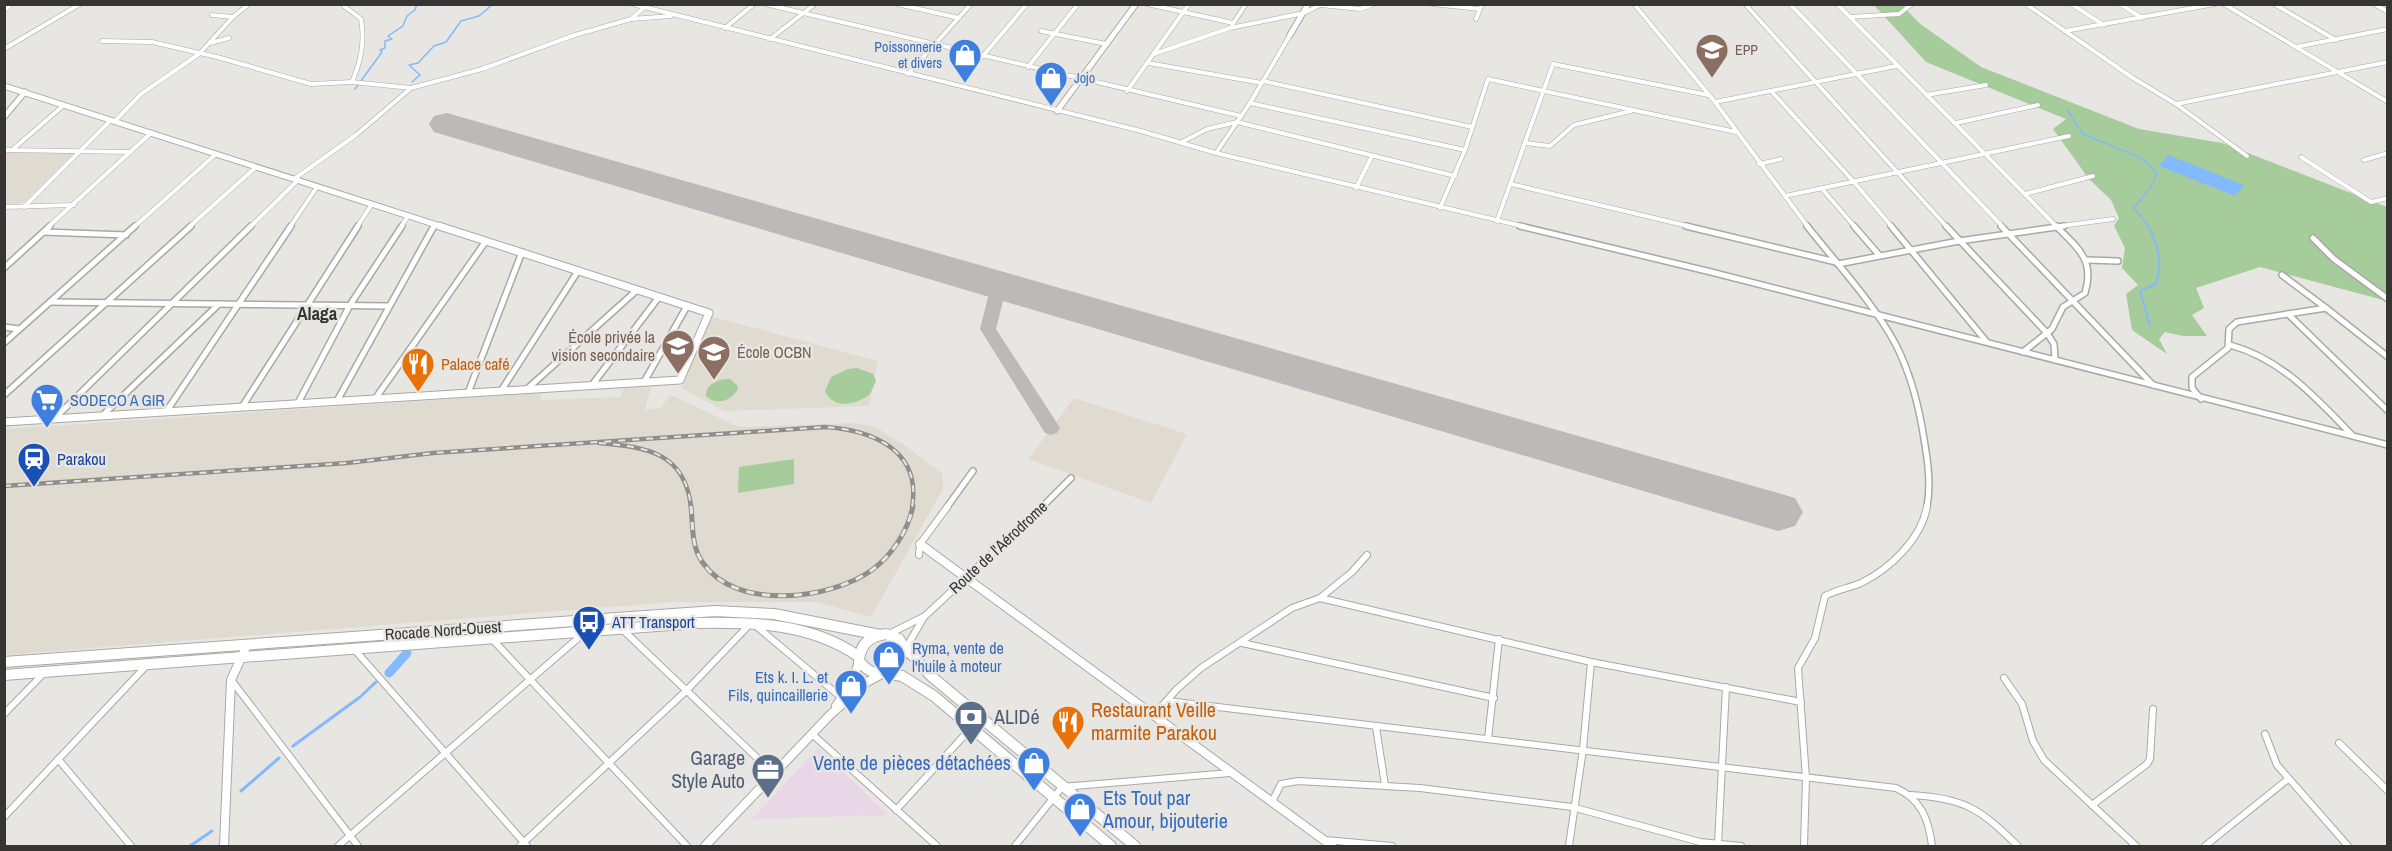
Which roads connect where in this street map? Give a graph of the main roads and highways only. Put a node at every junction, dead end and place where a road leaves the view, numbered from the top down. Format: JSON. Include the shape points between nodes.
{"nodes":[{"id":1,"x":883,"y":635,"type":"junction"},
{"id":2,"x":905,"y":649,"type":"junction"},
{"id":3,"x":859,"y":658,"type":"junction"},
{"id":4,"x":4,"y":662,"type":"edge"},
{"id":5,"x":884,"y":673,"type":"junction"},
{"id":6,"x":4,"y":675,"type":"edge"},
{"id":7,"x":1111,"y":846,"type":"edge"},
{"id":8,"x":1135,"y":846,"type":"edge"}],
"edges":[{"from":1,"to":2,"type":"main road","via":[[895,636]]},
{"from":1,"to":3,"type":"main road","via":[[863,644]]},
{"from":1,"to":4,"type":"main road","name":"Rocade Nord-Ouest","via":[[774,614],[723,611]]},
{"from":2,"to":5,"type":"main road","via":[[898,665]]},
{"from":2,"to":8,"type":"main road","via":[[931,676]]},
{"from":3,"to":5,"type":"main road","via":[[866,670]]},
{"from":3,"to":6,"type":"main road","name":"Rocade Nord-Ouest","via":[[840,643],[791,629],[686,623]]},
{"from":5,"to":7,"type":"main road","via":[[916,683]]}]}
